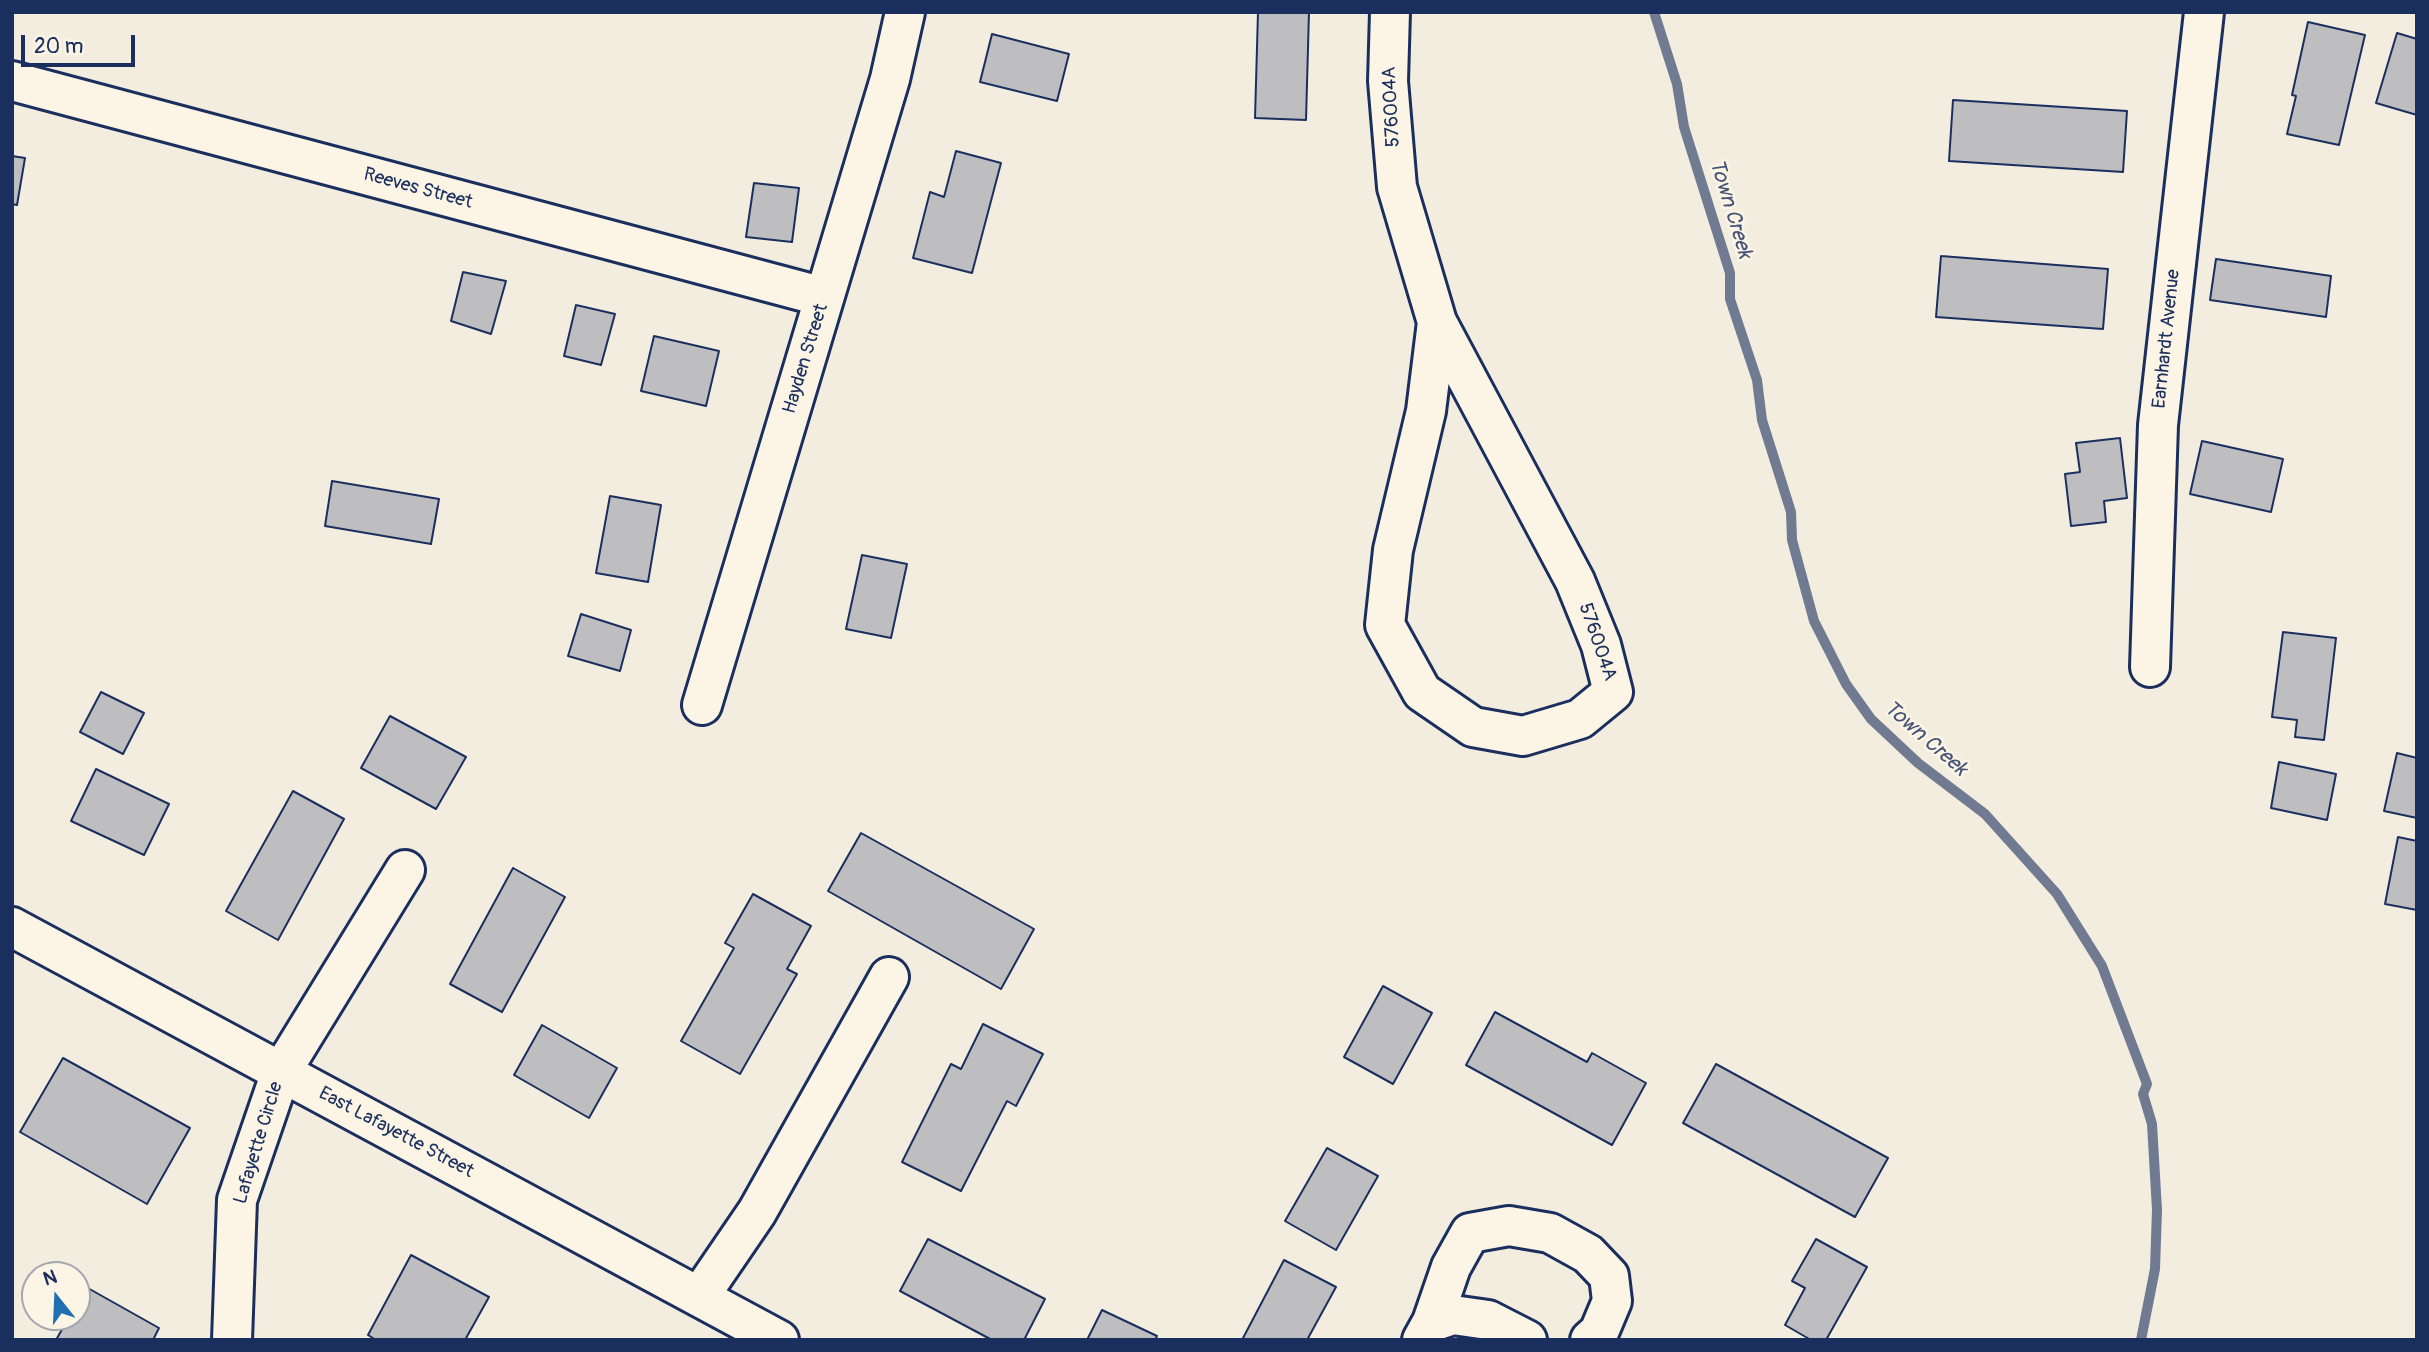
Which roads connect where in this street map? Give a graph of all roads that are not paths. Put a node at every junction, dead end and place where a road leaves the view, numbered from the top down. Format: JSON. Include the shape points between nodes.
{"nodes":[{"id":1,"x":905,"y":12,"type":"edge"},
{"id":2,"x":1391,"y":12,"type":"edge"},
{"id":3,"x":2204,"y":12,"type":"edge"},
{"id":4,"x":12,"y":80,"type":"edge"},
{"id":5,"x":824,"y":298,"type":"junction"},
{"id":6,"x":1437,"y":322,"type":"junction"},
{"id":7,"x":2150,"y":667,"type":"dead end"},
{"id":8,"x":702,"y":705,"type":"dead end"},
{"id":9,"x":405,"y":870,"type":"dead end"},
{"id":10,"x":12,"y":927,"type":"edge"},
{"id":11,"x":889,"y":977,"type":"dead end"},
{"id":12,"x":281,"y":1072,"type":"junction"},
{"id":13,"x":699,"y":1297,"type":"junction"},
{"id":14,"x":1427,"y":1331,"type":"edge"},
{"id":15,"x":232,"y":1340,"type":"edge"},
{"id":16,"x":779,"y":1340,"type":"edge"},
{"id":17,"x":1527,"y":1340,"type":"edge"},
{"id":18,"x":1590,"y":1340,"type":"edge"}],
"edges":[{"from":1,"to":5,"type":"street","name":"Hayden Street","via":[[890,79]]},
{"from":2,"to":6,"type":"street","name":"576004A","via":[[1388,81],[1397,187]]},
{"from":3,"to":7,"type":"street","name":"Earnhardt Avenue","via":[[2158,425]]},
{"from":4,"to":5,"type":"street","name":"Reeves Street"},
{"from":5,"to":8,"type":"street","name":"Hayden Street"},
{"from":6,"to":6,"type":"street","name":"576004A","via":[[1426,411],[1393,550],[1385,625],[1422,692],[1473,727],[1523,736],[1580,719],[1613,692],[1601,645],[1575,581]]},
{"from":9,"to":12,"type":"street","name":"Lafayette Circle"},
{"from":10,"to":12,"type":"street","name":"East Lafayette Street"},
{"from":11,"to":13,"type":"street","via":[[757,1212]]},
{"from":12,"to":13,"type":"street","name":"East Lafayette Street"},
{"from":12,"to":15,"type":"street","name":"Lafayette Circle","via":[[237,1200]]},
{"from":13,"to":16,"type":"street","name":"East Lafayette Street"},
{"from":14,"to":17,"type":"street","via":[[1453,1315],[1488,1320]]},
{"from":14,"to":18,"type":"street","via":[[1451,1267],[1470,1233],[1509,1226],[1550,1233],[1588,1254],[1609,1276],[1612,1301],[1599,1332]]}]}
